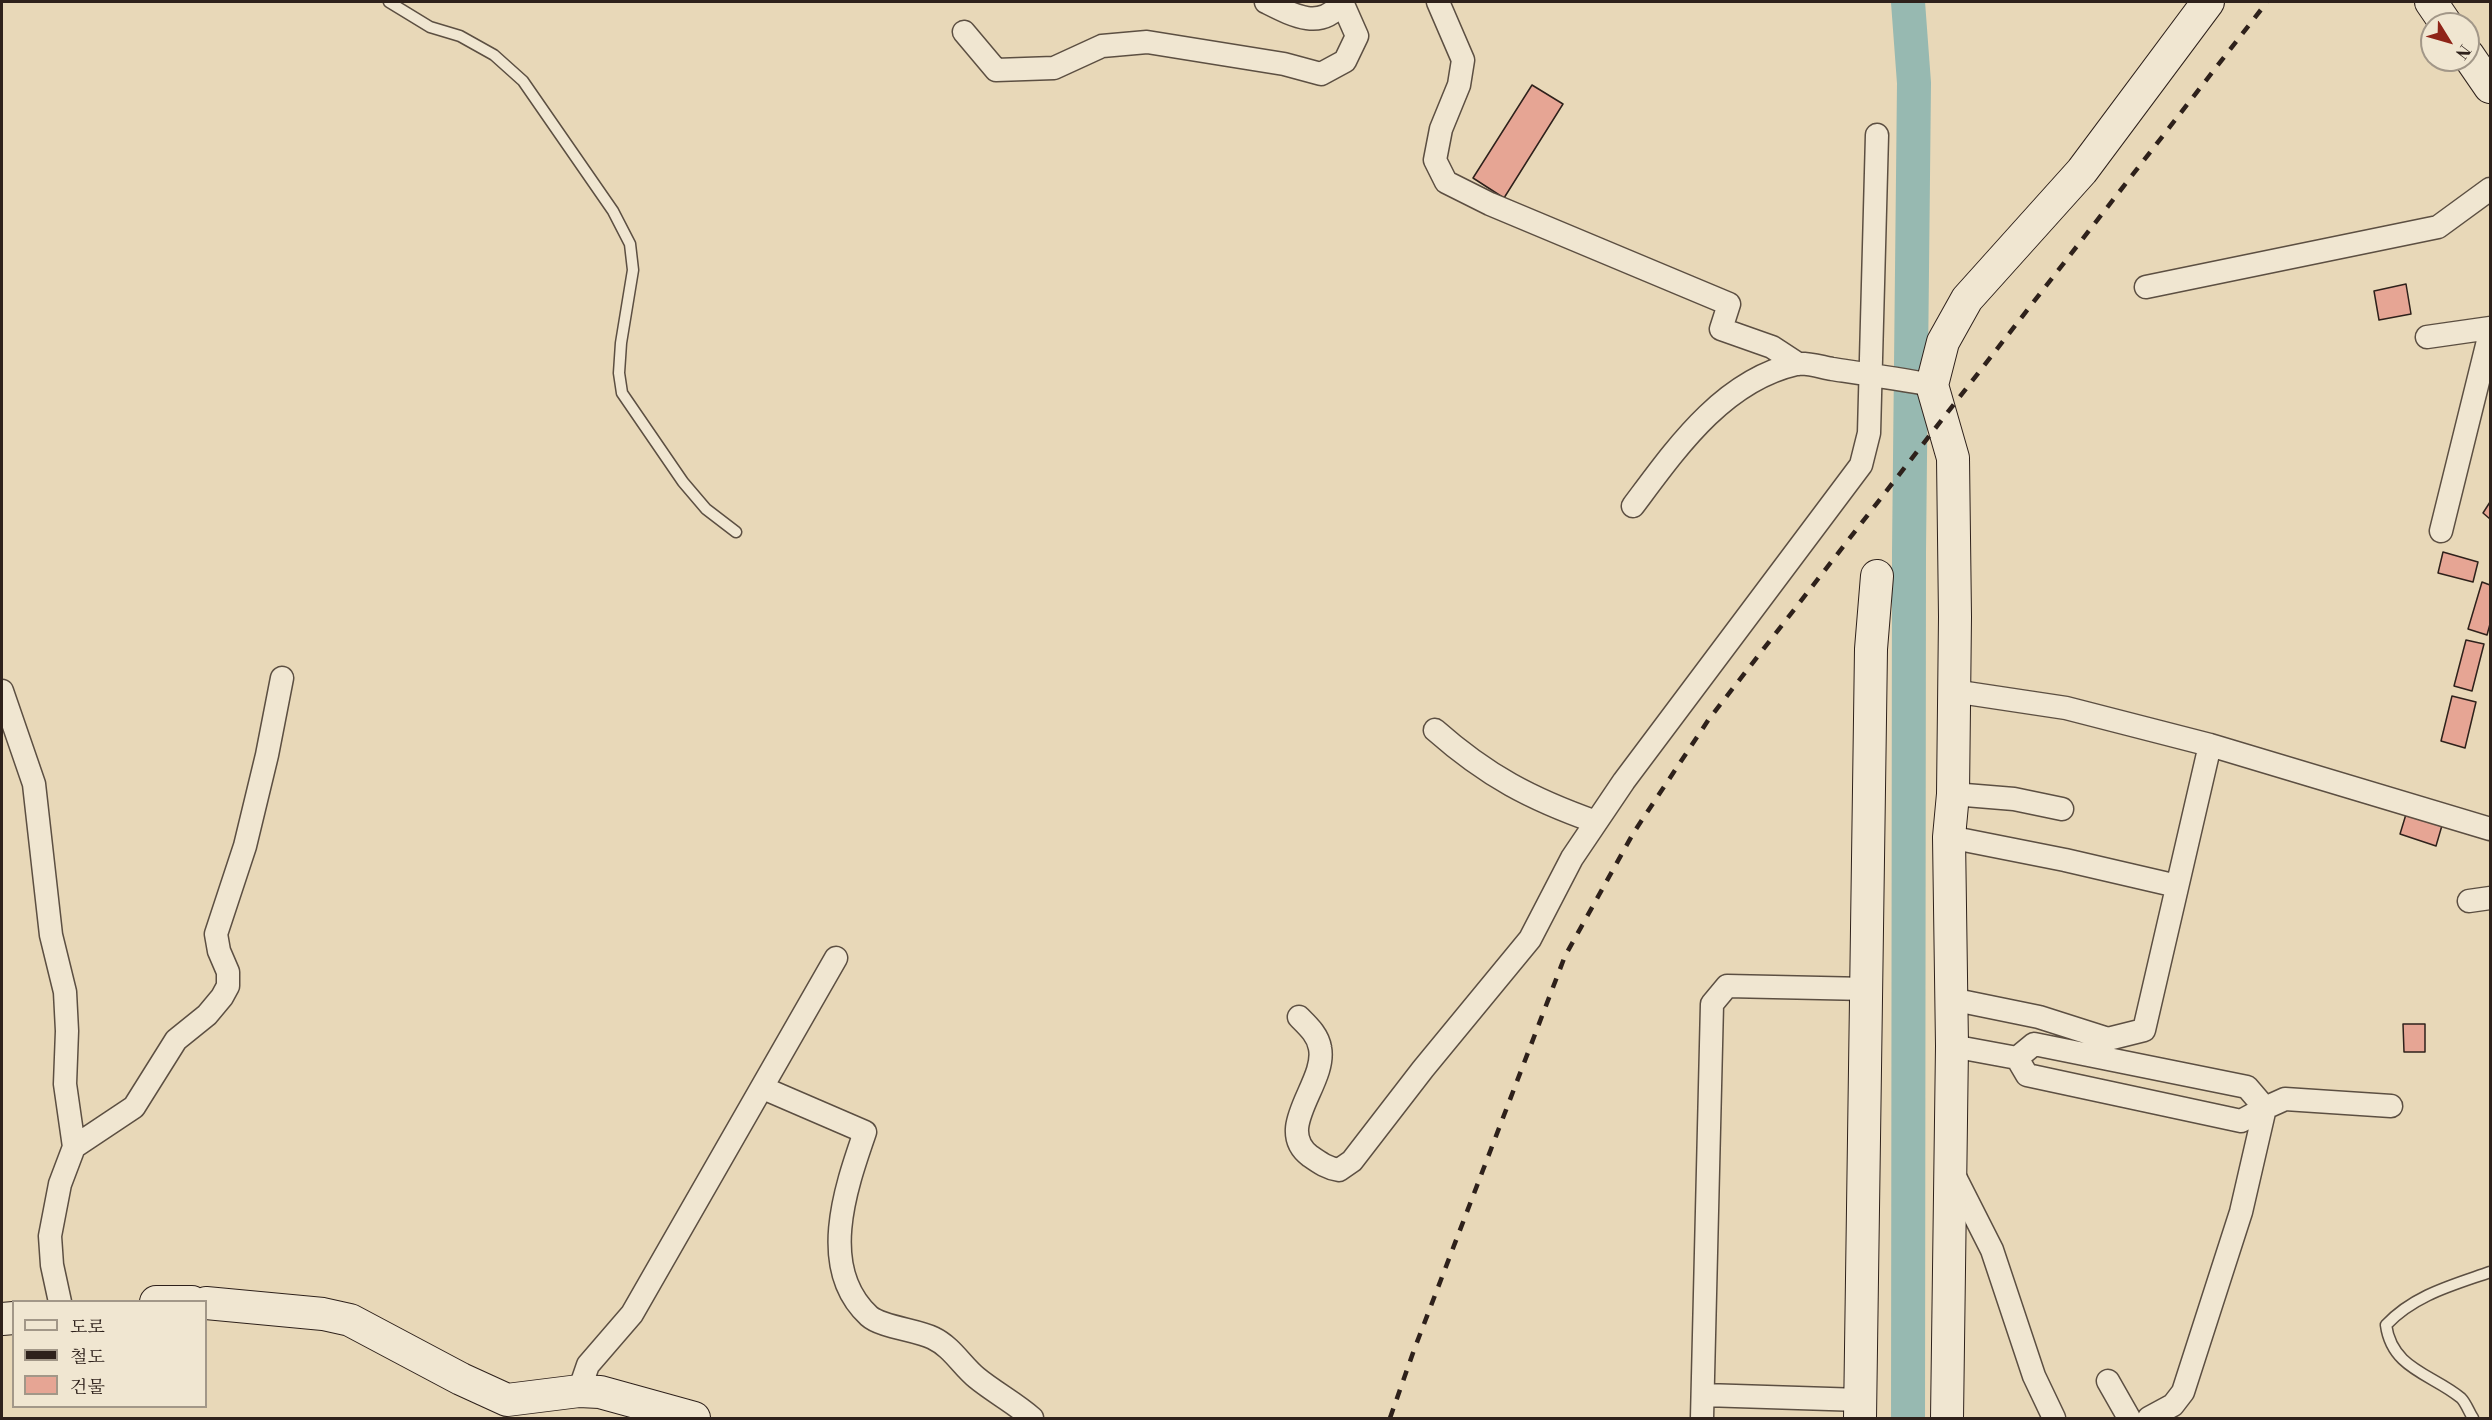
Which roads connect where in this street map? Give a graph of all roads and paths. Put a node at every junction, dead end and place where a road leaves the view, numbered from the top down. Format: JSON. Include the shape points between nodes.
{"nodes":[{"id":1,"x":389,"y":2,"type":"edge"},
{"id":2,"x":1266,"y":2,"type":"edge"},
{"id":3,"x":1342,"y":2,"type":"edge"},
{"id":4,"x":1438,"y":2,"type":"edge"},
{"id":5,"x":2208,"y":2,"type":"edge"},
{"id":6,"x":964,"y":32,"type":"dead end"},
{"id":7,"x":2480,"y":72,"type":"edge"},
{"id":8,"x":2490,"y":87,"type":"edge"},
{"id":9,"x":1878,"y":135,"type":"dead end"},
{"id":10,"x":2490,"y":189,"type":"edge"},
{"id":11,"x":2146,"y":287,"type":"dead end"},
{"id":12,"x":2490,"y":328,"type":"edge"},
{"id":13,"x":2490,"y":333,"type":"edge"},
{"id":14,"x":2427,"y":337,"type":"dead end"},
{"id":15,"x":1798,"y":363,"type":"junction"},
{"id":16,"x":1875,"y":376,"type":"junction"},
{"id":17,"x":1925,"y":383,"type":"junction"},
{"id":18,"x":1633,"y":506,"type":"dead end"},
{"id":19,"x":2440,"y":531,"type":"dead end"},
{"id":20,"x":736,"y":532,"type":"dead end"},
{"id":21,"x":1877,"y":576,"type":"dead end"},
{"id":22,"x":282,"y":678,"type":"dead end"},
{"id":23,"x":2,"y":691,"type":"edge"},
{"id":24,"x":1953,"y":691,"type":"junction"},
{"id":25,"x":1435,"y":730,"type":"dead end"},
{"id":26,"x":2210,"y":745,"type":"junction"},
{"id":27,"x":1953,"y":794,"type":"junction"},
{"id":28,"x":2062,"y":810,"type":"dead end"},
{"id":29,"x":1596,"y":822,"type":"junction"},
{"id":30,"x":2490,"y":829,"type":"edge"},
{"id":31,"x":1949,"y":837,"type":"junction"},
{"id":32,"x":2177,"y":886,"type":"junction"},
{"id":33,"x":836,"y":958,"type":"dead end"},
{"id":34,"x":1867,"y":989,"type":"junction"},
{"id":35,"x":1951,"y":999,"type":"junction"},
{"id":36,"x":1299,"y":1017,"type":"dead end"},
{"id":37,"x":1952,"y":1046,"type":"junction"},
{"id":38,"x":2017,"y":1058,"type":"junction"},
{"id":39,"x":763,"y":1088,"type":"junction"},
{"id":40,"x":2391,"y":1106,"type":"dead end"},
{"id":41,"x":2265,"y":1108,"type":"junction"},
{"id":42,"x":74,"y":1147,"type":"junction"},
{"id":43,"x":1948,"y":1164,"type":"junction"},
{"id":44,"x":2490,"y":1272,"type":"edge"},
{"id":45,"x":60,"y":1300,"type":"edge"},
{"id":46,"x":207,"y":1303,"type":"edge"},
{"id":47,"x":2108,"y":1381,"type":"dead end"},
{"id":48,"x":579,"y":1391,"type":"junction"},
{"id":49,"x":1704,"y":1395,"type":"junction"},
{"id":50,"x":1861,"y":1409,"type":"edge"},
{"id":51,"x":694,"y":1419,"type":"edge"},
{"id":52,"x":1032,"y":1419,"type":"edge"},
{"id":53,"x":1702,"y":1419,"type":"edge"},
{"id":54,"x":1947,"y":1419,"type":"edge"},
{"id":55,"x":2054,"y":1419,"type":"edge"},
{"id":56,"x":2129,"y":1419,"type":"edge"},
{"id":57,"x":2150,"y":1419,"type":"edge"},
{"id":58,"x":2473,"y":1419,"type":"edge"}],
"edges":[{"from":1,"to":20,"type":"lane","via":[[430,27],[460,36],[494,55],[523,81],[613,211],[630,244],[633,270],[621,343],[622,393],[683,482],[706,509]]},
{"from":2,"to":3,"type":"street","via":[[1316,21],[1334,14]]},
{"from":3,"to":6,"type":"street","via":[[1357,36],[1345,60],[1321,75],[1284,64],[1147,42],[1101,46],[1054,68],[996,70]]},
{"from":4,"to":15,"type":"street","via":[[1463,60],[1435,160],[1446,182],[1729,304],[1721,329],[1772,347]]},
{"from":5,"to":17,"type":"street","via":[[2082,171],[1967,299]]},
{"from":7,"to":8,"type":"street"},
{"from":9,"to":16,"type":"street"},
{"from":10,"to":11,"type":"street","via":[[2438,227]]},
{"from":12,"to":14,"type":"street"},
{"from":13,"to":19,"type":"street"},
{"from":15,"to":16,"type":"street"},
{"from":15,"to":18,"type":"street","via":[[1732,395],[1704,418],[1681,441]]},
{"from":16,"to":17,"type":"street"},
{"from":16,"to":29,"type":"street","via":[[1861,465]]},
{"from":17,"to":24,"type":"street","via":[[1953,458]]},
{"from":21,"to":34,"type":"street","via":[[1871,648]]},
{"from":22,"to":42,"type":"street","via":[[245,846],[216,934],[228,972],[228,986],[207,1015],[176,1040],[134,1107]]},
{"from":23,"to":42,"type":"street","via":[[34,784],[51,935],[64,992],[65,1083]]},
{"from":24,"to":26,"type":"street","via":[[2066,708]]},
{"from":24,"to":27,"type":"street"},
{"from":25,"to":29,"type":"street","via":[[1503,783],[1545,804]]},
{"from":26,"to":30,"type":"street"},
{"from":26,"to":32,"type":"street"},
{"from":27,"to":28,"type":"street","via":[[2014,799]]},
{"from":27,"to":31,"type":"street"},
{"from":29,"to":36,"type":"street","via":[[1572,858],[1530,939],[1352,1161],[1339,1170],[1326,1168],[1302,1150],[1295,1128],[1321,1048],[1312,1029]]},
{"from":31,"to":32,"type":"street"},
{"from":31,"to":35,"type":"street"},
{"from":32,"to":35,"type":"street","via":[[2144,1030],[2108,1039],[2039,1017]]},
{"from":33,"to":39,"type":"street"},
{"from":34,"to":49,"type":"street","via":[[1727,986],[1712,1004]]},
{"from":34,"to":50,"type":"street"},
{"from":35,"to":37,"type":"street"},
{"from":37,"to":38,"type":"street"},
{"from":37,"to":43,"type":"street"},
{"from":38,"to":41,"type":"street","via":[[2027,1075],[2241,1121]]},
{"from":38,"to":41,"type":"street","via":[[2034,1044],[2079,1053],[2247,1087]]},
{"from":39,"to":48,"type":"street","via":[[633,1314],[588,1365]]},
{"from":39,"to":52,"type":"street","via":[[866,1132],[845,1192],[840,1229],[843,1267],[850,1291],[870,1318],[935,1338],[976,1377]]},
{"from":40,"to":41,"type":"street","via":[[2285,1099]]},
{"from":41,"to":57,"type":"street","via":[[2241,1212],[2183,1392],[2173,1405]]},
{"from":42,"to":45,"type":"street","via":[[60,1184],[50,1236]]},
{"from":43,"to":54,"type":"street"},
{"from":43,"to":55,"type":"street","via":[[1992,1250],[2034,1377]]},
{"from":44,"to":58,"type":"lane","via":[[2437,1290],[2399,1311],[2386,1325],[2388,1343],[2416,1371],[2463,1400]]},
{"from":46,"to":48,"type":"street","via":[[350,1320],[507,1400]]},
{"from":47,"to":56,"type":"street"},
{"from":48,"to":51,"type":"street","via":[[600,1392]]},
{"from":49,"to":50,"type":"street"},
{"from":49,"to":53,"type":"street"}]}
